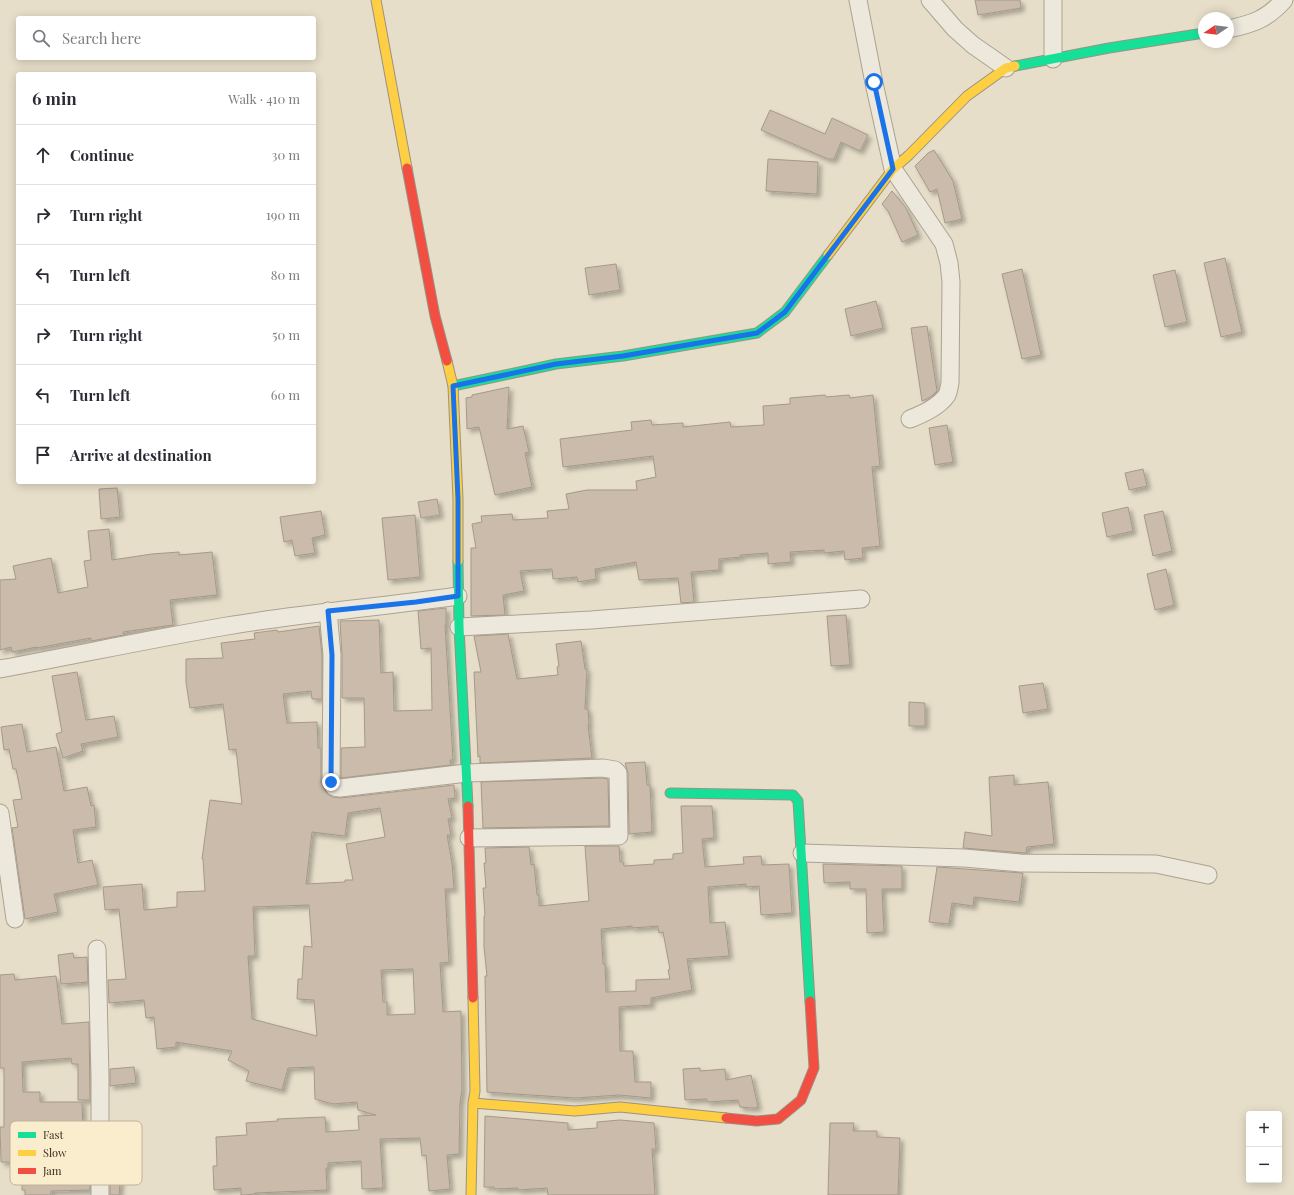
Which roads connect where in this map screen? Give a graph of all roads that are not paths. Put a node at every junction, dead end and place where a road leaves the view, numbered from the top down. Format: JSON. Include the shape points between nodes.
{"nodes":[{"id":1,"x":376,"y":0,"type":"edge"},
{"id":2,"x":858,"y":0,"type":"edge"},
{"id":3,"x":930,"y":0,"type":"edge"},
{"id":4,"x":1053,"y":0,"type":"edge"},
{"id":5,"x":1284,"y":0,"type":"edge"},
{"id":6,"x":1234,"y":28,"type":"edge"},
{"id":7,"x":1198,"y":34,"type":"edge"},
{"id":8,"x":1053,"y":59,"type":"junction"},
{"id":9,"x":1006,"y":68,"type":"junction"},
{"id":10,"x":893,"y":169,"type":"junction"},
{"id":11,"x":453,"y":386,"type":"junction"},
{"id":12,"x":910,"y":419,"type":"dead end"},
{"id":13,"x":458,"y":596,"type":"junction"},
{"id":14,"x":861,"y":599,"type":"dead end"},
{"id":15,"x":328,"y":611,"type":"junction"},
{"id":16,"x":459,"y":627,"type":"junction"},
{"id":17,"x":0,"y":669,"type":"edge"},
{"id":18,"x":467,"y":773,"type":"junction"},
{"id":19,"x":670,"y":793,"type":"dead end"},
{"id":20,"x":0,"y":813,"type":"edge"},
{"id":21,"x":469,"y":838,"type":"junction"},
{"id":22,"x":802,"y":853,"type":"junction"},
{"id":23,"x":1208,"y":875,"type":"dead end"},
{"id":24,"x":15,"y":919,"type":"dead end"},
{"id":25,"x":97,"y":949,"type":"dead end"},
{"id":26,"x":473,"y":1103,"type":"junction"},
{"id":27,"x":100,"y":1121,"type":"edge"},
{"id":28,"x":471,"y":1195,"type":"edge"}],
"edges":[{"from":1,"to":11,"type":"street","via":[[435,316]]},
{"from":2,"to":10,"type":"street"},
{"from":3,"to":9,"type":"street","via":[[955,29]]},
{"from":4,"to":8,"type":"street"},
{"from":5,"to":6,"type":"street","via":[[1271,14]]},
{"from":7,"to":8,"type":"street"},
{"from":8,"to":9,"type":"street"},
{"from":9,"to":10,"type":"street","via":[[967,96]]},
{"from":10,"to":11,"type":"street","via":[[785,312],[757,333],[623,356],[556,364]]},
{"from":10,"to":12,"type":"street","via":[[944,244],[951,282],[948,394],[941,402]]},
{"from":11,"to":13,"type":"street","via":[[458,499]]},
{"from":13,"to":15,"type":"street"},
{"from":13,"to":16,"type":"street"},
{"from":14,"to":16,"type":"street","via":[[591,620]]},
{"from":15,"to":17,"type":"street","via":[[227,626]]},
{"from":15,"to":18,"type":"street","via":[[332,655],[331,782],[334,787]]},
{"from":16,"to":18,"type":"street"},
{"from":18,"to":21,"type":"street"},
{"from":18,"to":21,"type":"street","via":[[603,768],[615,770],[619,780],[619,836]]},
{"from":19,"to":22,"type":"street","via":[[793,796],[798,801]]},
{"from":20,"to":24,"type":"street"},
{"from":21,"to":26,"type":"street","via":[[475,1091]]},
{"from":22,"to":23,"type":"street","via":[[956,858],[1020,863],[1156,864]]},
{"from":22,"to":26,"type":"street","via":[[814,1068],[801,1100],[778,1119],[757,1120],[620,1106],[575,1111]]},
{"from":25,"to":27,"type":"street"},
{"from":26,"to":28,"type":"street"}]}
